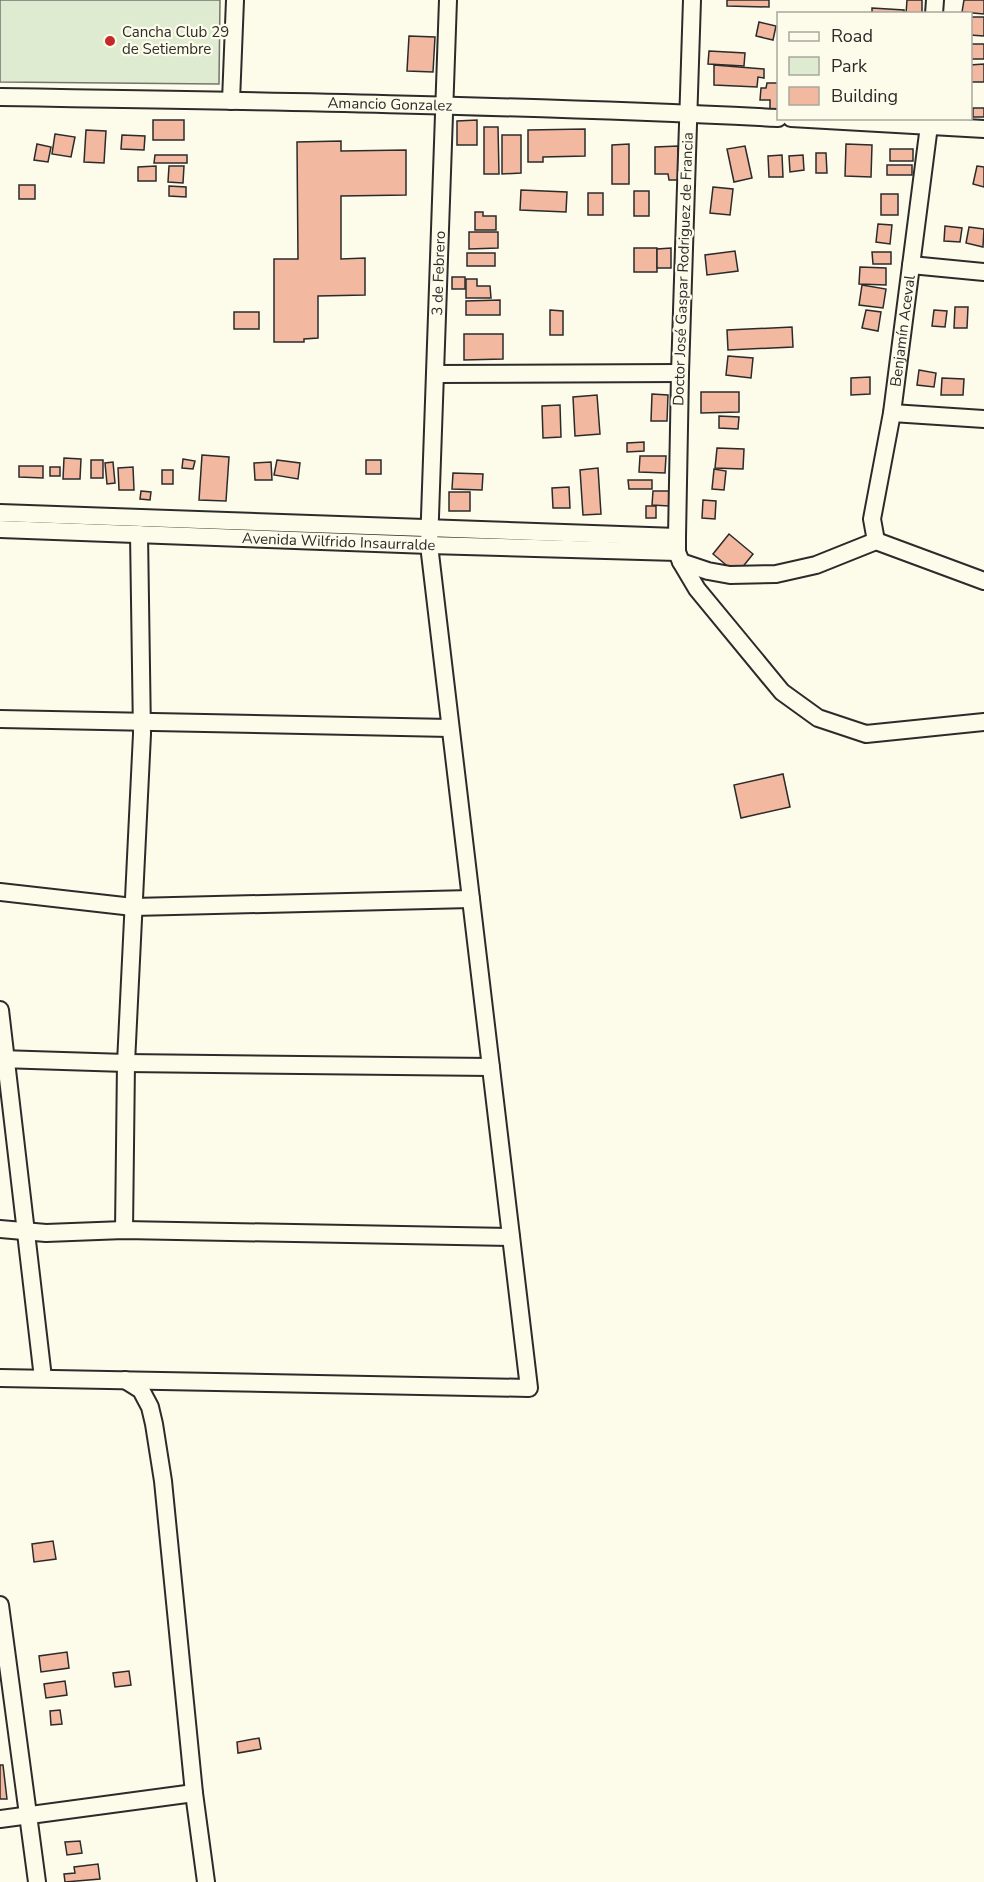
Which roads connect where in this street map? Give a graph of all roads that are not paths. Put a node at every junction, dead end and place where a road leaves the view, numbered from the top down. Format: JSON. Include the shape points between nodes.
{"nodes":[{"id":1,"x":235,"y":0,"type":"edge"},
{"id":2,"x":448,"y":0,"type":"edge"},
{"id":3,"x":693,"y":0,"type":"edge"},
{"id":4,"x":0,"y":97,"type":"edge"},
{"id":5,"x":231,"y":100,"type":"junction"},
{"id":6,"x":444,"y":106,"type":"junction"},
{"id":7,"x":688,"y":113,"type":"junction"},
{"id":8,"x":777,"y":118,"type":"edge"},
{"id":9,"x":860,"y":120,"type":"edge"},
{"id":10,"x":930,"y":122,"type":"edge"},
{"id":11,"x":984,"y":129,"type":"edge"},
{"id":12,"x":911,"y":265,"type":"junction"},
{"id":13,"x":984,"y":272,"type":"edge"},
{"id":14,"x":435,"y":374,"type":"junction"},
{"id":15,"x":680,"y":374,"type":"junction"},
{"id":16,"x":892,"y":413,"type":"junction"},
{"id":17,"x":984,"y":419,"type":"edge"},
{"id":18,"x":0,"y":513,"type":"edge"},
{"id":19,"x":429,"y":528,"type":"junction"},
{"id":20,"x":0,"y":529,"type":"edge"},
{"id":21,"x":139,"y":534,"type":"junction"},
{"id":22,"x":876,"y":541,"type":"junction"},
{"id":23,"x":429,"y":545,"type":"junction"},
{"id":24,"x":678,"y":550,"type":"junction"},
{"id":25,"x":984,"y":581,"type":"edge"},
{"id":26,"x":0,"y":720,"type":"edge"},
{"id":27,"x":142,"y":722,"type":"junction"},
{"id":28,"x":984,"y":722,"type":"edge"},
{"id":29,"x":450,"y":728,"type":"junction"},
{"id":30,"x":0,"y":892,"type":"edge"},
{"id":31,"x":471,"y":899,"type":"junction"},
{"id":32,"x":133,"y":907,"type":"junction"},
{"id":33,"x":0,"y":1010,"type":"edge"},
{"id":34,"x":3,"y":1060,"type":"edge"},
{"id":35,"x":126,"y":1063,"type":"junction"},
{"id":36,"x":490,"y":1067,"type":"junction"},
{"id":37,"x":0,"y":1229,"type":"edge"},
{"id":38,"x":124,"y":1230,"type":"junction"},
{"id":39,"x":26,"y":1231,"type":"junction"},
{"id":40,"x":511,"y":1237,"type":"junction"},
{"id":41,"x":0,"y":1378,"type":"edge"},
{"id":42,"x":43,"y":1378,"type":"junction"},
{"id":43,"x":124,"y":1380,"type":"junction"},
{"id":44,"x":0,"y":1605,"type":"edge"},
{"id":45,"x":194,"y":1793,"type":"junction"},
{"id":46,"x":28,"y":1816,"type":"junction"},
{"id":47,"x":0,"y":1819,"type":"edge"},
{"id":48,"x":37,"y":1882,"type":"edge"},
{"id":49,"x":206,"y":1882,"type":"edge"}],
"edges":[{"from":1,"to":5,"type":"street"},
{"from":2,"to":6,"type":"street","name":"3 de Febrero"},
{"from":3,"to":7,"type":"street","name":"Doctor José Gaspar Rodriguez de Francia"},
{"from":4,"to":5,"type":"street","name":"Amancio Gonzalez"},
{"from":5,"to":6,"type":"street","name":"Amancio Gonzalez"},
{"from":6,"to":7,"type":"street","name":"Amancio Gonzalez"},
{"from":6,"to":14,"type":"street","name":"3 de Febrero"},
{"from":7,"to":8,"type":"street","name":"Amancio Gonzalez"},
{"from":7,"to":15,"type":"street","name":"Doctor José Gaspar Rodriguez de Francia"},
{"from":9,"to":10,"type":"street"},
{"from":10,"to":11,"type":"street"},
{"from":10,"to":12,"type":"street","name":"Benjamín Aceval"},
{"from":12,"to":13,"type":"street"},
{"from":12,"to":16,"type":"street","name":"Benjamín Aceval"},
{"from":14,"to":15,"type":"street"},
{"from":14,"to":19,"type":"street","name":"3 de Febrero"},
{"from":15,"to":24,"type":"street","name":"Doctor José Gaspar Rodriguez de Francia"},
{"from":16,"to":17,"type":"street"},
{"from":16,"to":22,"type":"street","name":"Benjamín Aceval","via":[[872,519]]},
{"from":18,"to":19,"type":"street","name":"Avenida Wilfrido Insaurralde"},
{"from":19,"to":23,"type":"street","name":"3 de Febrero"},
{"from":19,"to":24,"type":"street","name":"Avenida Wilfrido Insaurralde"},
{"from":20,"to":21,"type":"street","name":"Avenida Wilfrido Insaurralde"},
{"from":21,"to":23,"type":"street","name":"Avenida Wilfrido Insaurralde"},
{"from":21,"to":27,"type":"street"},
{"from":22,"to":24,"type":"street","via":[[816,565],[776,574],[730,575],[708,571]]},
{"from":22,"to":25,"type":"street"},
{"from":23,"to":24,"type":"street","name":"Avenida Wilfrido Insaurralde"},
{"from":23,"to":29,"type":"street","name":"3 de Febrero"},
{"from":24,"to":28,"type":"street","via":[[697,589],[782,692],[818,718],[867,734]]},
{"from":26,"to":27,"type":"street"},
{"from":27,"to":29,"type":"street"},
{"from":27,"to":32,"type":"street"},
{"from":29,"to":31,"type":"street","name":"3 de Febrero"},
{"from":30,"to":32,"type":"street"},
{"from":31,"to":32,"type":"street"},
{"from":31,"to":36,"type":"street","name":"3 de Febrero"},
{"from":32,"to":35,"type":"street"},
{"from":33,"to":34,"type":"street"},
{"from":34,"to":35,"type":"street"},
{"from":34,"to":39,"type":"street"},
{"from":35,"to":36,"type":"street"},
{"from":35,"to":38,"type":"street"},
{"from":36,"to":40,"type":"street","name":"3 de Febrero"},
{"from":37,"to":39,"type":"street"},
{"from":38,"to":39,"type":"street"},
{"from":38,"to":40,"type":"street"},
{"from":39,"to":42,"type":"street"},
{"from":40,"to":43,"type":"street","name":"3 de Febrero","via":[[529,1388]]},
{"from":41,"to":42,"type":"street"},
{"from":42,"to":43,"type":"street"},
{"from":43,"to":45,"type":"street","via":[[141,1390],[154,1424]]},
{"from":44,"to":46,"type":"street"},
{"from":45,"to":46,"type":"street"},
{"from":45,"to":49,"type":"street"},
{"from":46,"to":47,"type":"street"},
{"from":46,"to":48,"type":"street"}]}
